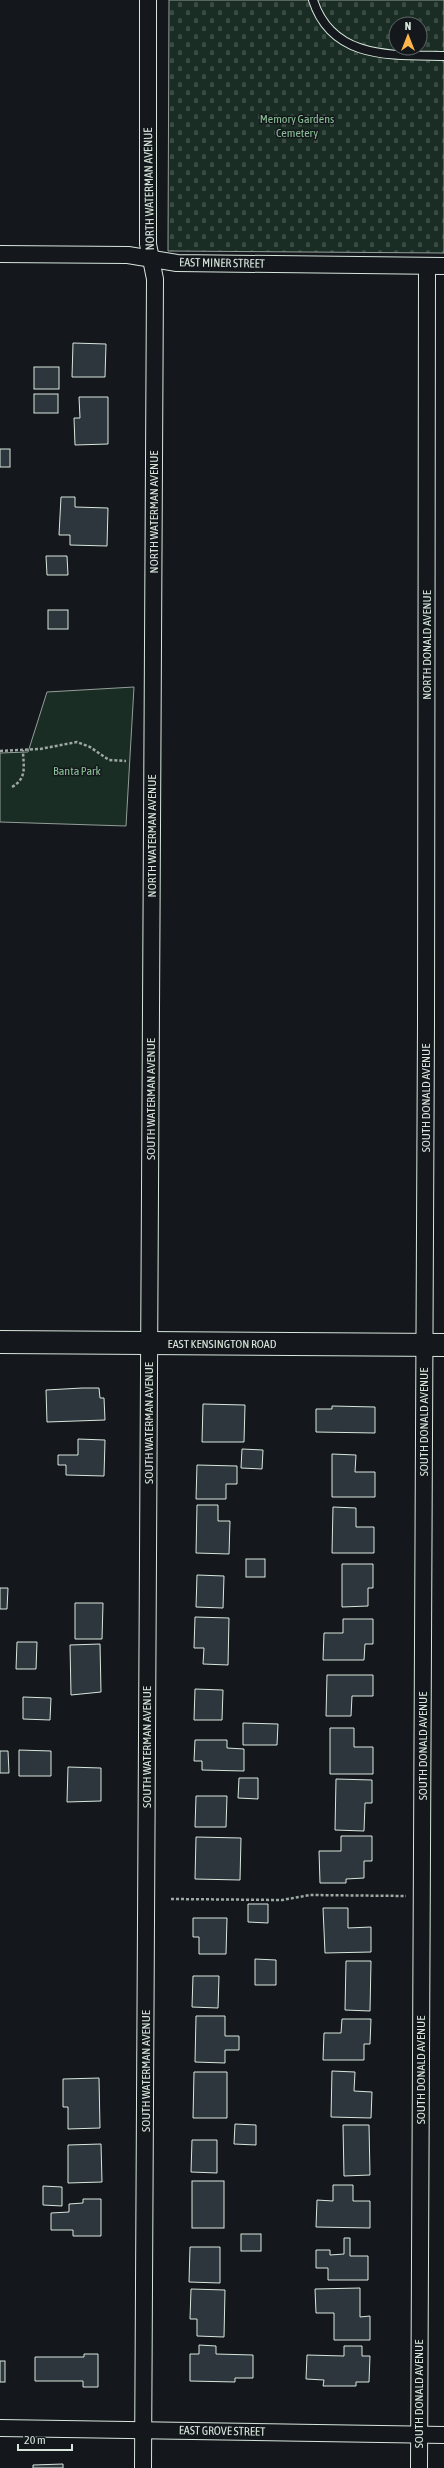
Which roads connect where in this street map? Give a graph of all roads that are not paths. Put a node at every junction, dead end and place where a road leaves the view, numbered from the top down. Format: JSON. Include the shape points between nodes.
{"nodes":[{"id":1,"x":148,"y":0,"type":"edge"},
{"id":2,"x":313,"y":0,"type":"edge"},
{"id":3,"x":444,"y":56,"type":"edge"},
{"id":4,"x":0,"y":254,"type":"edge"},
{"id":5,"x":151,"y":259,"type":"junction"},
{"id":6,"x":427,"y":266,"type":"junction"},
{"id":7,"x":444,"y":266,"type":"edge"},
{"id":8,"x":426,"y":1024,"type":"joint"},
{"id":9,"x":152,"y":1025,"type":"joint"},
{"id":10,"x":0,"y":1342,"type":"edge"},
{"id":11,"x":150,"y":1343,"type":"junction"},
{"id":12,"x":434,"y":1345,"type":"edge"},
{"id":13,"x":0,"y":2428,"type":"edge"},
{"id":14,"x":144,"y":2430,"type":"junction"},
{"id":15,"x":419,"y":2435,"type":"junction"},
{"id":16,"x":444,"y":2435,"type":"edge"},
{"id":17,"x":143,"y":2468,"type":"edge"},
{"id":18,"x":419,"y":2468,"type":"edge"}],
"edges":[{"from":1,"to":5,"type":"street","name":"NORTH WATERMAN AVENUE","via":[[148,236]]},
{"from":2,"to":3,"type":"lane","via":[[318,16],[327,28],[350,45],[393,56]]},
{"from":4,"to":5,"type":"street","name":"EAST MINER STREET","via":[[128,255]]},
{"from":5,"to":6,"type":"street","name":"EAST MINER STREET","via":[[177,263]]},
{"from":5,"to":9,"type":"street","name":"NORTH WATERMAN AVENUE","via":[[155,279]]},
{"from":6,"to":7,"type":"street","name":"EAST MINER STREET"},
{"from":6,"to":8,"type":"street","name":"NORTH DONALD AVENUE"},
{"from":8,"to":12,"type":"street","name":"SOUTH DONALD AVENUE"},
{"from":9,"to":11,"type":"street","name":"SOUTH WATERMAN AVENUE"},
{"from":10,"to":11,"type":"main road","name":"EAST KENSINGTON ROAD"},
{"from":11,"to":12,"type":"main road","name":"EAST KENSINGTON ROAD"},
{"from":11,"to":14,"type":"street","name":"SOUTH WATERMAN AVENUE"},
{"from":12,"to":15,"type":"street","name":"SOUTH DONALD AVENUE","via":[[422,1896]]},
{"from":13,"to":14,"type":"street","name":"EAST GROVE STREET"},
{"from":14,"to":15,"type":"street","name":"EAST GROVE STREET"},
{"from":14,"to":17,"type":"street","name":"SOUTH WATERMAN AVENUE"},
{"from":15,"to":16,"type":"street","name":"EAST GROVE STREET"},
{"from":15,"to":18,"type":"street","name":"SOUTH DONALD AVENUE"}]}
